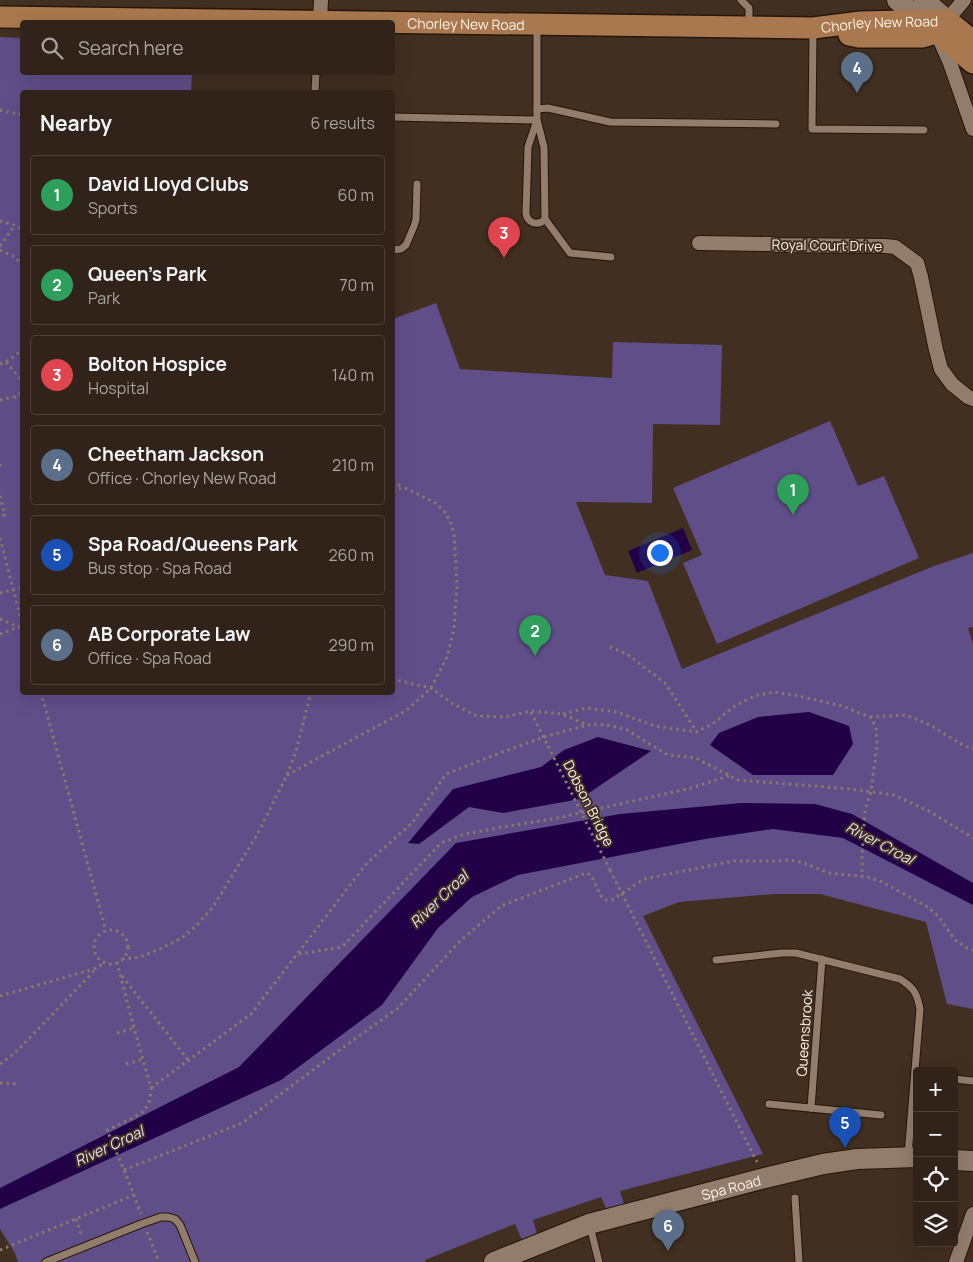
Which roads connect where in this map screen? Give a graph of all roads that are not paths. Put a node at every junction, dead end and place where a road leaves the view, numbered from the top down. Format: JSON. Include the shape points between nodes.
{"nodes":[{"id":1,"x":321,"y":0,"type":"edge"},
{"id":2,"x":740,"y":0,"type":"edge"},
{"id":3,"x":897,"y":0,"type":"edge"},
{"id":4,"x":964,"y":0,"type":"edge"},
{"id":5,"x":0,"y":16,"type":"edge"},
{"id":6,"x":211,"y":20,"type":"edge"},
{"id":7,"x":317,"y":20,"type":"edge"},
{"id":8,"x":395,"y":23,"type":"edge"},
{"id":9,"x":537,"y":24,"type":"junction"},
{"id":10,"x":750,"y":27,"type":"junction"},
{"id":11,"x":813,"y":28,"type":"junction"},
{"id":12,"x":938,"y":30,"type":"edge"},
{"id":13,"x":973,"y":42,"type":"edge"},
{"id":14,"x":973,"y":63,"type":"edge"},
{"id":15,"x":316,"y":75,"type":"edge"},
{"id":16,"x":315,"y":90,"type":"edge"},
{"id":17,"x":969,"y":101,"type":"edge"},
{"id":18,"x":537,"y":109,"type":"junction"},
{"id":19,"x":395,"y":117,"type":"edge"},
{"id":20,"x":537,"y":120,"type":"junction"},
{"id":21,"x":776,"y":124,"type":"dead end"},
{"id":22,"x":973,"y":129,"type":"edge"},
{"id":23,"x":924,"y":130,"type":"dead end"},
{"id":24,"x":417,"y":184,"type":"dead end"},
{"id":25,"x":545,"y":220,"type":"junction"},
{"id":26,"x":698,"y":243,"type":"dead end"},
{"id":27,"x":395,"y":250,"type":"edge"},
{"id":28,"x":611,"y":257,"type":"dead end"},
{"id":29,"x":973,"y":399,"type":"edge"},
{"id":30,"x":822,"y":959,"type":"junction"},
{"id":31,"x":716,"y":960,"type":"dead end"},
{"id":32,"x":917,"y":1067,"type":"edge"},
{"id":33,"x":958,"y":1080,"type":"edge"},
{"id":34,"x":973,"y":1081,"type":"edge"},
{"id":35,"x":769,"y":1104,"type":"dead end"},
{"id":36,"x":811,"y":1108,"type":"junction"},
{"id":37,"x":914,"y":1112,"type":"edge"},
{"id":38,"x":881,"y":1114,"type":"dead end"},
{"id":39,"x":912,"y":1157,"type":"edge"},
{"id":40,"x":958,"y":1160,"type":"edge"},
{"id":41,"x":973,"y":1161,"type":"edge"},
{"id":42,"x":795,"y":1198,"type":"dead end"},
{"id":43,"x":589,"y":1224,"type":"junction"},
{"id":44,"x":971,"y":1224,"type":"edge"},
{"id":45,"x":46,"y":1262,"type":"edge"},
{"id":46,"x":195,"y":1262,"type":"edge"},
{"id":47,"x":494,"y":1262,"type":"edge"},
{"id":48,"x":600,"y":1262,"type":"edge"},
{"id":49,"x":798,"y":1262,"type":"edge"},
{"id":50,"x":956,"y":1262,"type":"edge"}],
"edges":[{"from":1,"to":7,"type":"street"},
{"from":2,"to":10,"type":"lane","via":[[748,8]]},
{"from":3,"to":12,"type":"main road"},
{"from":4,"to":12,"type":"street"},
{"from":5,"to":6,"type":"main road","name":"Chorley New Road"},
{"from":8,"to":9,"type":"main road","name":"Chorley New Road"},
{"from":9,"to":10,"type":"main road","name":"Chorley New Road"},
{"from":9,"to":18,"type":"lane"},
{"from":10,"to":11,"type":"main road","name":"Chorley New Road"},
{"from":11,"to":12,"type":"main road","name":"Chorley New Road","via":[[861,22]]},
{"from":11,"to":23,"type":"lane","via":[[812,129]]},
{"from":12,"to":13,"type":"main road"},
{"from":12,"to":14,"type":"main road"},
{"from":12,"to":17,"type":"street"},
{"from":15,"to":16,"type":"lane"},
{"from":17,"to":22,"type":"street"},
{"from":18,"to":20,"type":"lane"},
{"from":18,"to":21,"type":"lane","via":[[548,108],[610,122]]},
{"from":19,"to":20,"type":"lane"},
{"from":20,"to":25,"type":"lane","via":[[544,147]]},
{"from":20,"to":25,"type":"lane","via":[[528,147],[526,217],[532,223]]},
{"from":24,"to":27,"type":"lane","via":[[414,226],[406,245]]},
{"from":25,"to":28,"type":"lane","via":[[570,253]]},
{"from":26,"to":29,"type":"street","name":"Royal Court Drive","via":[[895,247],[917,263],[941,369],[952,384]]},
{"from":30,"to":31,"type":"lane","via":[[782,952]]},
{"from":30,"to":32,"type":"lane","via":[[900,979],[915,991],[920,1009]]},
{"from":30,"to":36,"type":"lane","name":"Queensbrook"},
{"from":33,"to":34,"type":"lane"},
{"from":35,"to":36,"type":"lane"},
{"from":36,"to":38,"type":"lane"},
{"from":37,"to":39,"type":"lane"},
{"from":39,"to":43,"type":"main road","name":"Spa Road","via":[[823,1164],[791,1175],[765,1178]]},
{"from":40,"to":41,"type":"main road"},
{"from":42,"to":49,"type":"lane"},
{"from":43,"to":47,"type":"main road","name":"Spa Road"},
{"from":43,"to":48,"type":"lane"},
{"from":44,"to":50,"type":"street"},
{"from":45,"to":46,"type":"lane","via":[[161,1217],[175,1219],[180,1225]]}]}
